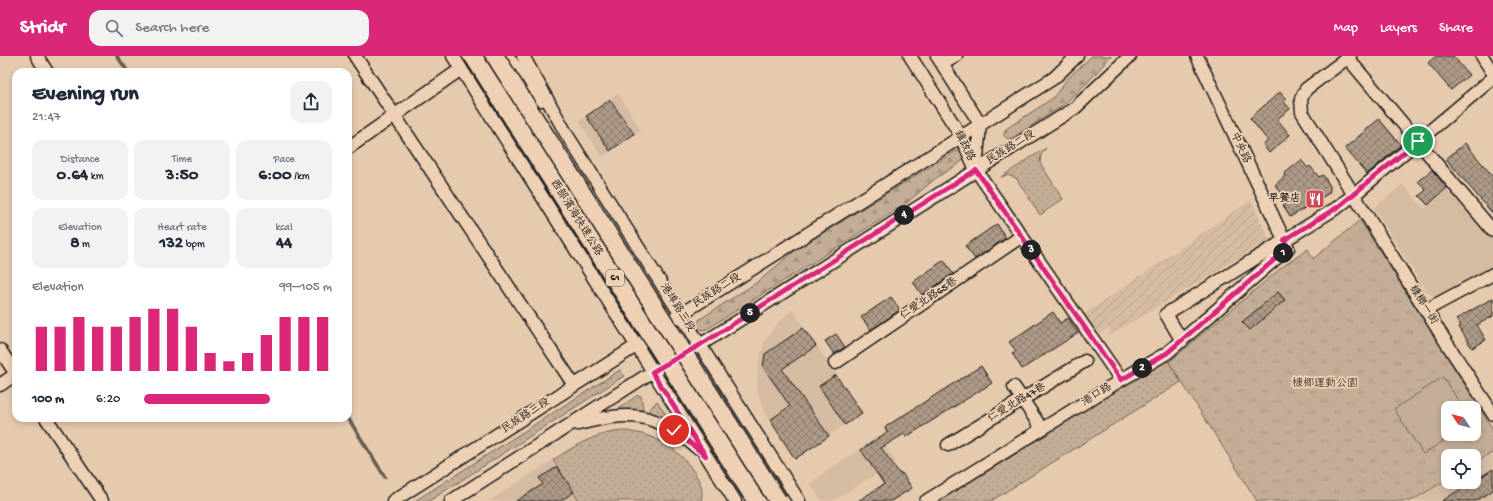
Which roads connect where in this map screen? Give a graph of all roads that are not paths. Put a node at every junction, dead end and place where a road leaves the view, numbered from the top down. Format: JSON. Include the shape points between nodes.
{"nodes":[{"id":1,"x":37,"y":56,"type":"edge"},
{"id":2,"x":355,"y":56,"type":"edge"},
{"id":3,"x":453,"y":56,"type":"edge"},
{"id":4,"x":462,"y":56,"type":"edge"},
{"id":5,"x":473,"y":56,"type":"edge"},
{"id":6,"x":494,"y":56,"type":"edge"},
{"id":7,"x":507,"y":56,"type":"edge"},
{"id":8,"x":523,"y":56,"type":"edge"},
{"id":9,"x":910,"y":56,"type":"edge"},
{"id":10,"x":956,"y":56,"type":"edge"},
{"id":11,"x":1077,"y":56,"type":"edge"},
{"id":12,"x":1130,"y":56,"type":"edge"},
{"id":13,"x":1197,"y":56,"type":"edge"},
{"id":14,"x":1482,"y":56,"type":"edge"},
{"id":15,"x":1348,"y":57,"type":"edge"},
{"id":16,"x":939,"y":60,"type":"edge"},
{"id":17,"x":44,"y":68,"type":"edge"},
{"id":18,"x":461,"y":69,"type":"junction"},
{"id":19,"x":1493,"y":73,"type":"edge"},
{"id":20,"x":1493,"y":78,"type":"edge"},
{"id":21,"x":395,"y":116,"type":"junction"},
{"id":22,"x":980,"y":124,"type":"junction"},
{"id":23,"x":567,"y":135,"type":"junction"},
{"id":24,"x":961,"y":136,"type":"junction"},
{"id":25,"x":1418,"y":141,"type":"junction"},
{"id":26,"x":352,"y":145,"type":"edge"},
{"id":27,"x":520,"y":164,"type":"junction"},
{"id":28,"x":976,"y":170,"type":"junction"},
{"id":29,"x":1354,"y":195,"type":"junction"},
{"id":30,"x":1493,"y":230,"type":"edge"},
{"id":31,"x":1022,"y":236,"type":"junction"},
{"id":32,"x":1284,"y":240,"type":"junction"},
{"id":33,"x":1493,"y":274,"type":"edge"},
{"id":34,"x":1426,"y":310,"type":"junction"},
{"id":35,"x":681,"y":314,"type":"junction"},
{"id":36,"x":658,"y":330,"type":"joint"},
{"id":37,"x":1182,"y":341,"type":"junction"},
{"id":38,"x":700,"y":345,"type":"junction"},
{"id":39,"x":636,"y":346,"type":"junction"},
{"id":40,"x":0,"y":350,"type":"edge"},
{"id":41,"x":1086,"y":361,"type":"dead end"},
{"id":42,"x":836,"y":362,"type":"dead end"},
{"id":43,"x":12,"y":368,"type":"edge"},
{"id":44,"x":652,"y":372,"type":"junction"},
{"id":45,"x":12,"y":377,"type":"edge"},
{"id":46,"x":1121,"y":380,"type":"junction"},
{"id":47,"x":0,"y":385,"type":"edge"},
{"id":48,"x":574,"y":385,"type":"junction"},
{"id":49,"x":1014,"y":387,"type":"dead end"},
{"id":50,"x":1023,"y":399,"type":"junction"},
{"id":51,"x":1493,"y":414,"type":"edge"},
{"id":52,"x":49,"y":422,"type":"edge"},
{"id":53,"x":567,"y":426,"type":"junction"},
{"id":54,"x":1042,"y":429,"type":"junction"},
{"id":55,"x":948,"y":444,"type":"dead end"},
{"id":56,"x":706,"y":456,"type":"junction"},
{"id":57,"x":733,"y":500,"type":"edge"},
{"id":58,"x":102,"y":501,"type":"edge"},
{"id":59,"x":393,"y":501,"type":"edge"},
{"id":60,"x":451,"y":501,"type":"edge"},
{"id":61,"x":756,"y":501,"type":"edge"},
{"id":62,"x":778,"y":501,"type":"edge"},
{"id":63,"x":800,"y":501,"type":"edge"},
{"id":64,"x":926,"y":501,"type":"edge"}],
"edges":[{"from":1,"to":17,"type":"street"},
{"from":2,"to":21,"type":"street"},
{"from":3,"to":18,"type":"street"},
{"from":4,"to":27,"type":"street"},
{"from":5,"to":61,"type":"highway","name":"西部濱海快速公路","number":"61","bridge":true},
{"from":6,"to":62,"type":"highway","name":"西部濱海快速公路","number":"61","bridge":true},
{"from":7,"to":23,"type":"street","name":"港埠路三段"},
{"from":8,"to":23,"type":"street","name":"港埠路三段"},
{"from":9,"to":24,"type":"street","name":"鎮政路"},
{"from":10,"to":16,"type":"street"},
{"from":11,"to":22,"type":"street","name":"民族路二段","via":[[1054,78]]},
{"from":12,"to":28,"type":"street","name":"民族路二段","via":[[1075,108]]},
{"from":13,"to":32,"type":"street","name":"中央路"},
{"from":14,"to":19,"type":"street"},
{"from":15,"to":25,"type":"street"},
{"from":15,"to":29,"type":"street","name":"槺榔一街","via":[[1306,89],[1301,106],[1302,112]]},
{"from":16,"to":22,"type":"street"},
{"from":18,"to":21,"type":"street"},
{"from":18,"to":27,"type":"street"},
{"from":20,"to":25,"type":"street"},
{"from":21,"to":26,"type":"street"},
{"from":21,"to":48,"type":"street"},
{"from":22,"to":24,"type":"street","name":"民族路二段"},
{"from":22,"to":28,"type":"street","name":"鎮政路"},
{"from":23,"to":35,"type":"street","name":"港埠路三段"},
{"from":24,"to":28,"type":"street","name":"鎮政路"},
{"from":24,"to":35,"type":"street","name":"民族路二段"},
{"from":25,"to":29,"type":"street"},
{"from":25,"to":30,"type":"street"},
{"from":27,"to":39,"type":"street"},
{"from":28,"to":31,"type":"street"},
{"from":28,"to":38,"type":"street","name":"民族路二段"},
{"from":29,"to":32,"type":"street"},
{"from":29,"to":34,"type":"street","name":"槺榔一街"},
{"from":31,"to":42,"type":"street","name":"仁愛北路65巷"},
{"from":31,"to":46,"type":"street"},
{"from":32,"to":37,"type":"street","name":"港口路","via":[[1288,248]]},
{"from":32,"to":37,"type":"street","via":[[1166,314]]},
{"from":33,"to":34,"type":"street"},
{"from":34,"to":51,"type":"street","name":"槺榔一街"},
{"from":35,"to":36,"type":"street","name":"民族路二段"},
{"from":35,"to":38,"type":"street","name":"港埠路三段"},
{"from":36,"to":39,"type":"street","name":"民族路三段"},
{"from":37,"to":46,"type":"street","name":"港口路","via":[[1167,353]]},
{"from":38,"to":44,"type":"street"},
{"from":38,"to":63,"type":"street","name":"港埠路三段"},
{"from":39,"to":44,"type":"street"},
{"from":39,"to":48,"type":"street","name":"民族路三段"},
{"from":40,"to":43,"type":"street"},
{"from":41,"to":50,"type":"street","name":"仁愛北路47巷"},
{"from":44,"to":53,"type":"street"},
{"from":44,"to":56,"type":"street"},
{"from":45,"to":47,"type":"street"},
{"from":46,"to":54,"type":"street","name":"港口路"},
{"from":48,"to":59,"type":"street","name":"民族路三段"},
{"from":49,"to":50,"type":"street"},
{"from":50,"to":54,"type":"street"},
{"from":50,"to":55,"type":"street","name":"仁愛北路47巷"},
{"from":52,"to":58,"type":"street"},
{"from":53,"to":56,"type":"street","via":[[609,416],[641,417],[671,428]]},
{"from":53,"to":60,"type":"street"},
{"from":54,"to":64,"type":"street","name":"港口路"},
{"from":56,"to":57,"type":"street"}]}
